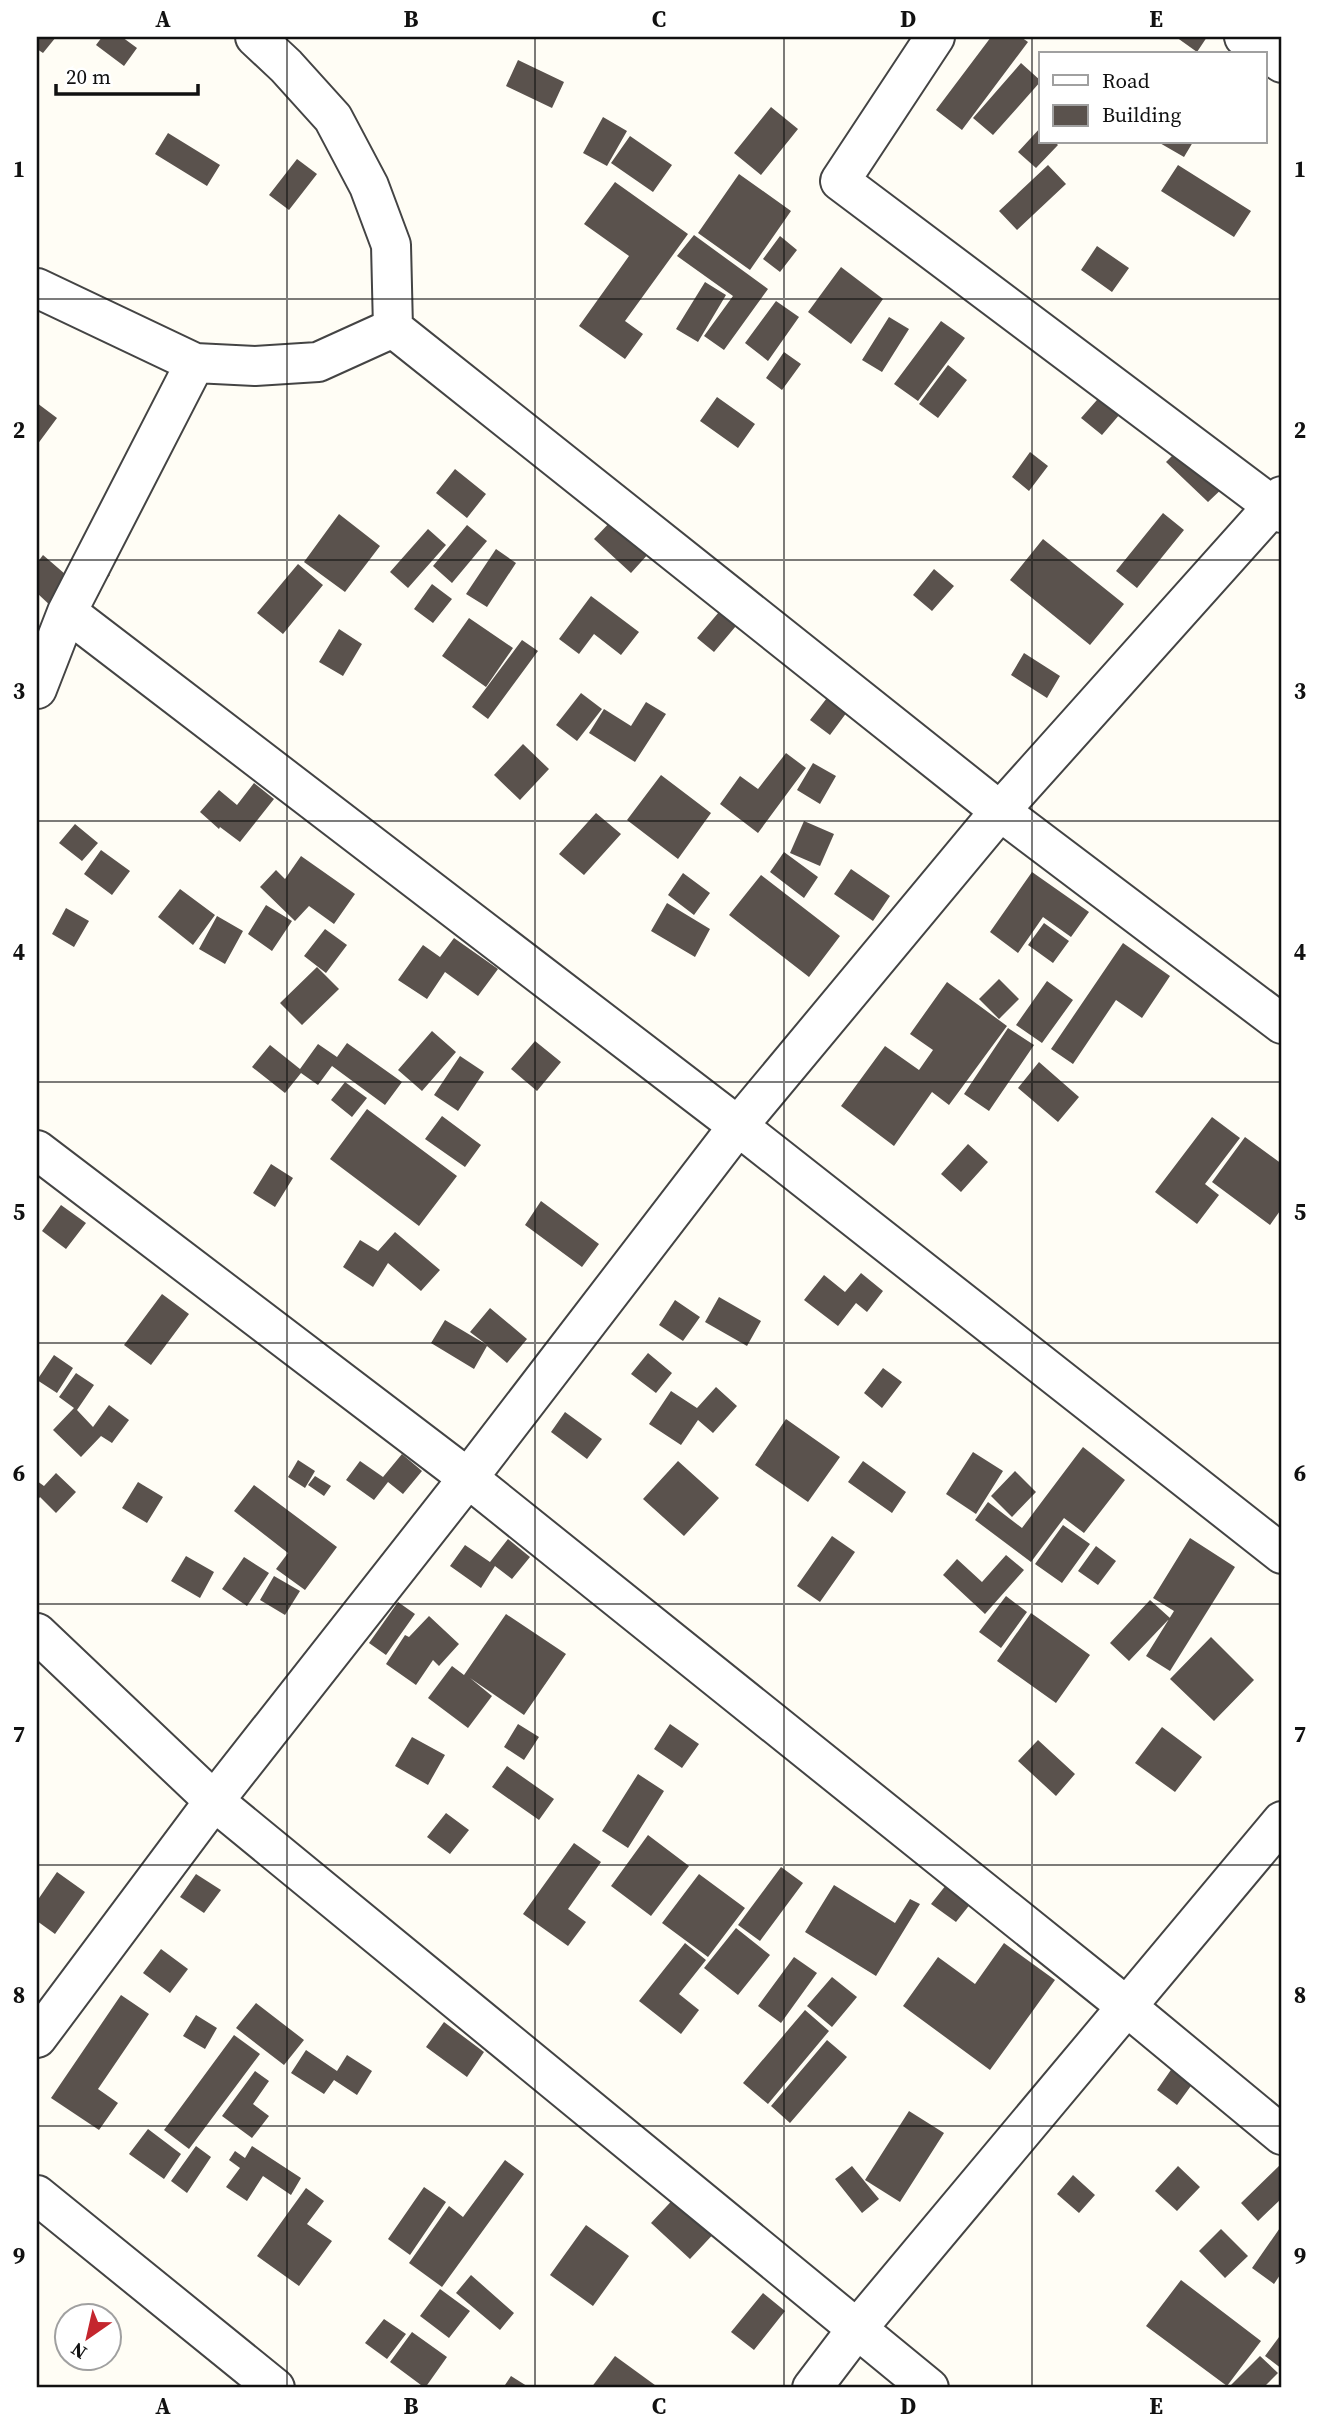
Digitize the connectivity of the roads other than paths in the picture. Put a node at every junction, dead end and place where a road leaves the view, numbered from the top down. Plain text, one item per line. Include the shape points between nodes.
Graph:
1 (255, 37) edge
2 (935, 37) edge
3 (1244, 37) edge
4 (1266, 52) edge
5 (1266, 52) edge
6 (1282, 63) edge
7 (37, 288) edge
8 (393, 328) junction
9 (195, 363) junction
10 (1279, 505) edge
11 (67, 612) junction
12 (37, 689) edge
13 (1000, 811) junction
14 (1282, 1024) edge
15 (738, 1126) junction
16 (37, 1150) edge
17 (468, 1478) junction
18 (1282, 1554) edge
19 (37, 1633) edge
20 (214, 1801) junction
21 (1282, 1821) edge
22 (1126, 2006) junction
23 (37, 2038) edge
24 (1282, 2135) edge
25 (42, 2211) edge
26 (856, 2330) junction
27 (275, 2388) edge
28 (812, 2388) edge
29 (929, 2388) edge

1 - 8 street via 333,118 369,186 391,245
2 - 10 street via 840,181
3 - 5 street
4 - 6 street
7 - 9 street
8 - 9 street via 318,362
8 - 13 street
9 - 11 street
10 - 13 street
11 - 12 street
11 - 15 street
13 - 14 street
13 - 15 street
15 - 17 street
15 - 18 street
16 - 17 street
17 - 20 street
17 - 22 street
19 - 20 street
20 - 23 street
20 - 26 street
21 - 22 street
22 - 24 street
22 - 26 street
25 - 27 street
26 - 28 street
26 - 29 street

